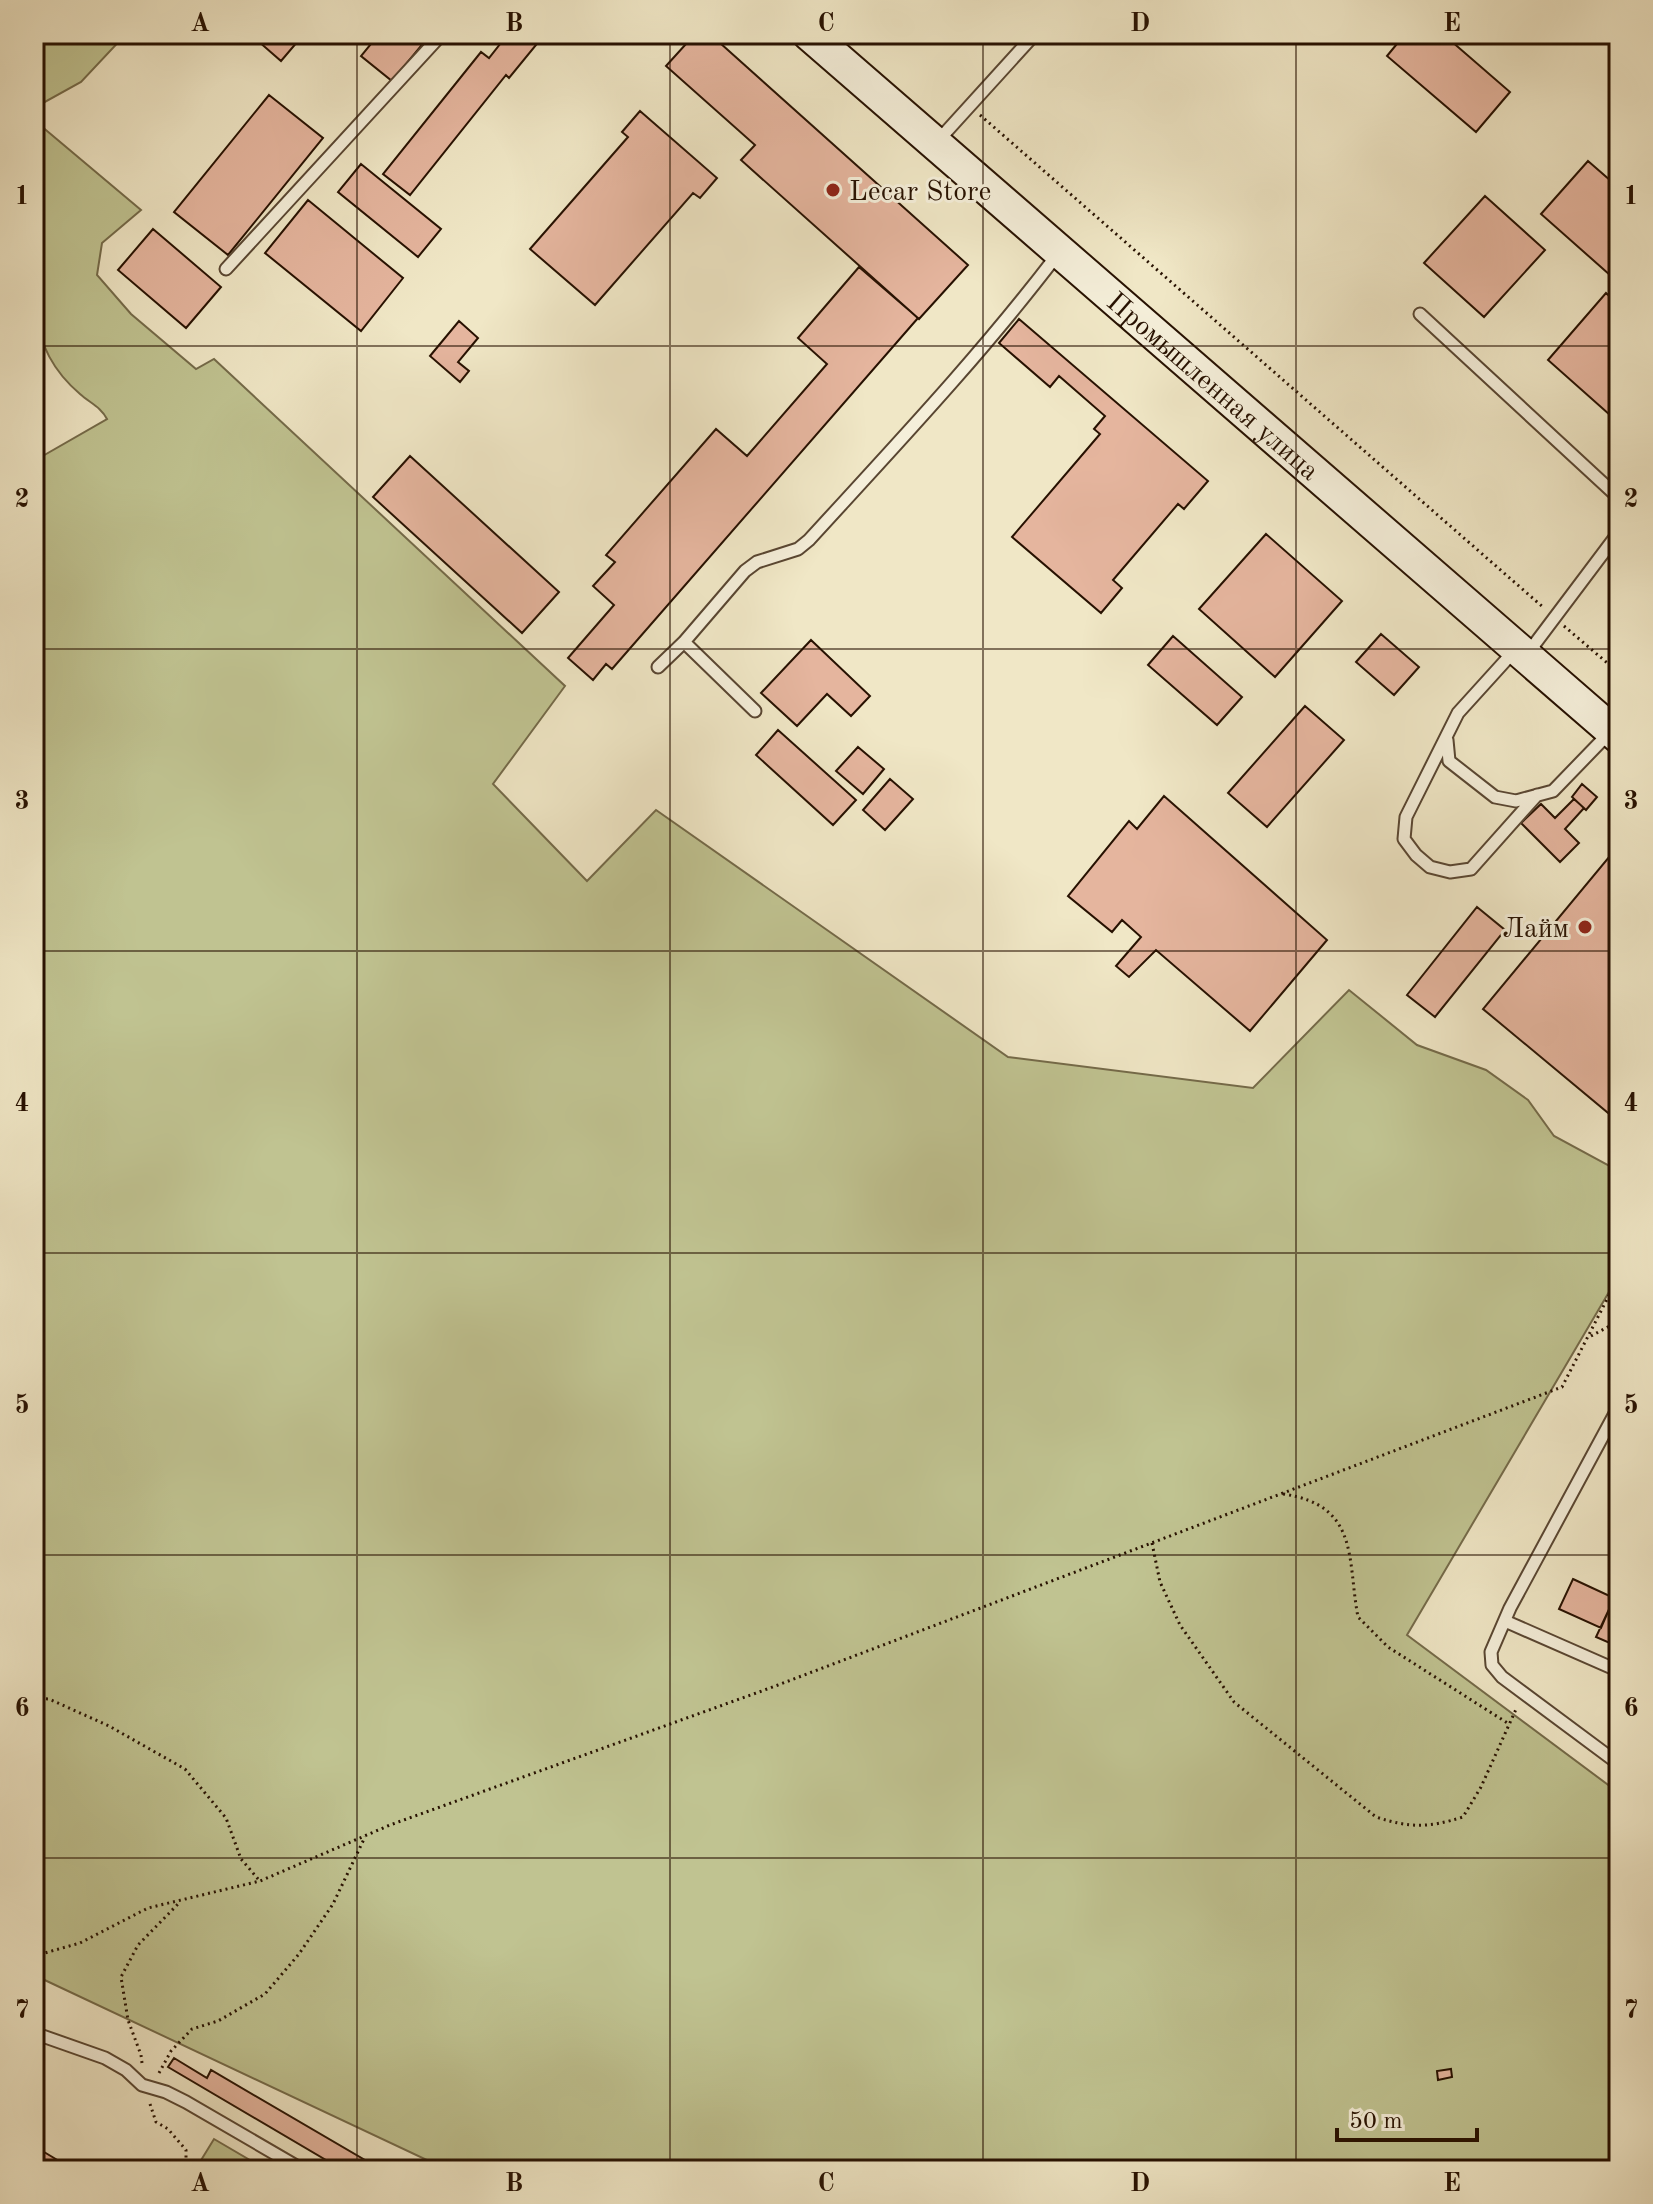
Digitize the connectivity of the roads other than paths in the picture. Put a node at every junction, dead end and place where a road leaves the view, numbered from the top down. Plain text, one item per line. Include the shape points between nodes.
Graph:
1 (442, 34) edge
2 (809, 34) edge
3 (1035, 34) edge
4 (935, 143) junction
5 (1060, 251) junction
6 (226, 269) dead end
7 (1420, 314) dead end
8 (1619, 498) edge
9 (1619, 532) edge
10 (684, 642) junction
11 (1521, 652) junction
12 (658, 667) dead end
13 (755, 711) dead end
14 (1615, 734) edge
15 (1447, 738) junction
16 (1537, 795) junction
17 (1619, 1406) edge
18 (1505, 1621) junction
19 (1619, 1671) edge
20 (1619, 1764) edge
21 (34, 2033) edge
22 (303, 2170) edge

1 - 6 lane
2 - 4 main road, Промышленная улица
3 - 4 lane
4 - 5 main road, Промышленная улица
5 - 10 lane via 1022,302 809,540 745,571
5 - 11 main road, Промышленная улица
7 - 8 lane
9 - 11 lane via 1555,617
10 - 12 lane
10 - 13 lane
11 - 14 main road, Промышленная улица
11 - 15 lane via 1458,713
14 - 16 lane via 1553,791
15 - 16 lane via 1449,761 1495,797 1516,801
15 - 16 lane via 1406,817 1404,839 1430,867 1450,872 1471,869
17 - 18 lane
18 - 19 lane
18 - 20 lane via 1491,1652 1492,1665
21 - 22 lane via 105,2058 148,2087 186,2102

